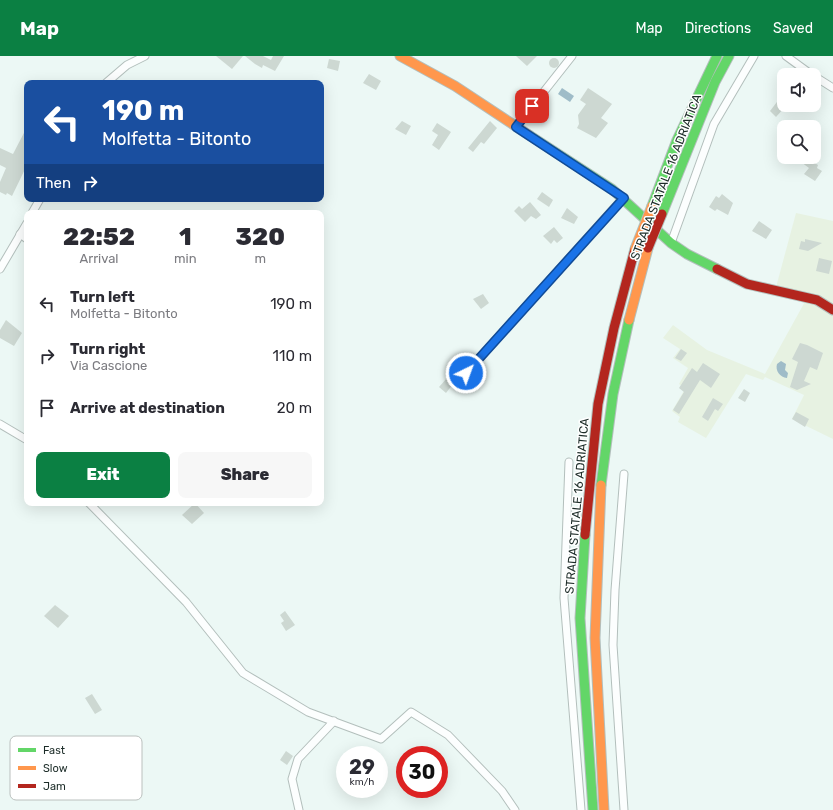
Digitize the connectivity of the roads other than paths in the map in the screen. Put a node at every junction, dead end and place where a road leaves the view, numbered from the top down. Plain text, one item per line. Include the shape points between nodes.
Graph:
1 (146, 56) edge
2 (400, 56) edge
3 (572, 56) edge
4 (717, 56) edge
5 (729, 56) edge
6 (754, 56) edge
7 (786, 56) edge
8 (802, 68) edge
9 (110, 80) edge
10 (821, 81) edge
11 (833, 88) edge
12 (516, 127) junction
13 (624, 198) junction
14 (24, 228) edge
15 (20, 234) junction
16 (24, 237) edge
17 (671, 243) junction
18 (0, 269) edge
19 (833, 310) edge
20 (466, 373) dead end
21 (0, 424) edge
22 (24, 438) edge
23 (569, 462) dead end
24 (624, 474) dead end
25 (92, 506) edge
26 (334, 721) junction
27 (605, 807) edge
28 (299, 810) edge
29 (516, 810) edge
30 (580, 810) edge
31 (593, 810) edge
32 (624, 810) edge

1 - 9 street via 127,65
2 - 12 main road via 440,76
3 - 12 street
4 - 31 main road, STRADA STATALE 16 ADRIATICA, bridge via 677,140 636,249 614,328 598,404 588,496 580,618
5 - 27 main road, STRADA STATALE 16 ADRIATICA, bridge via 715,82 648,248 625,335 613,394 600,492 595,638
6 - 17 street via 714,124
7 - 8 street
10 - 11 street
12 - 13 main road
13 - 17 main road
13 - 20 street
14 - 15 street
15 - 16 street
15 - 18 street
17 - 19 main road via 686,254 747,284 816,300
21 - 22 street
23 - 30 street via 564,598
24 - 32 street via 613,645
25 - 26 street via 186,602 243,674 308,712
26 - 28 street via 298,759 292,778
26 - 29 street via 381,738 411,712 448,735 502,791

